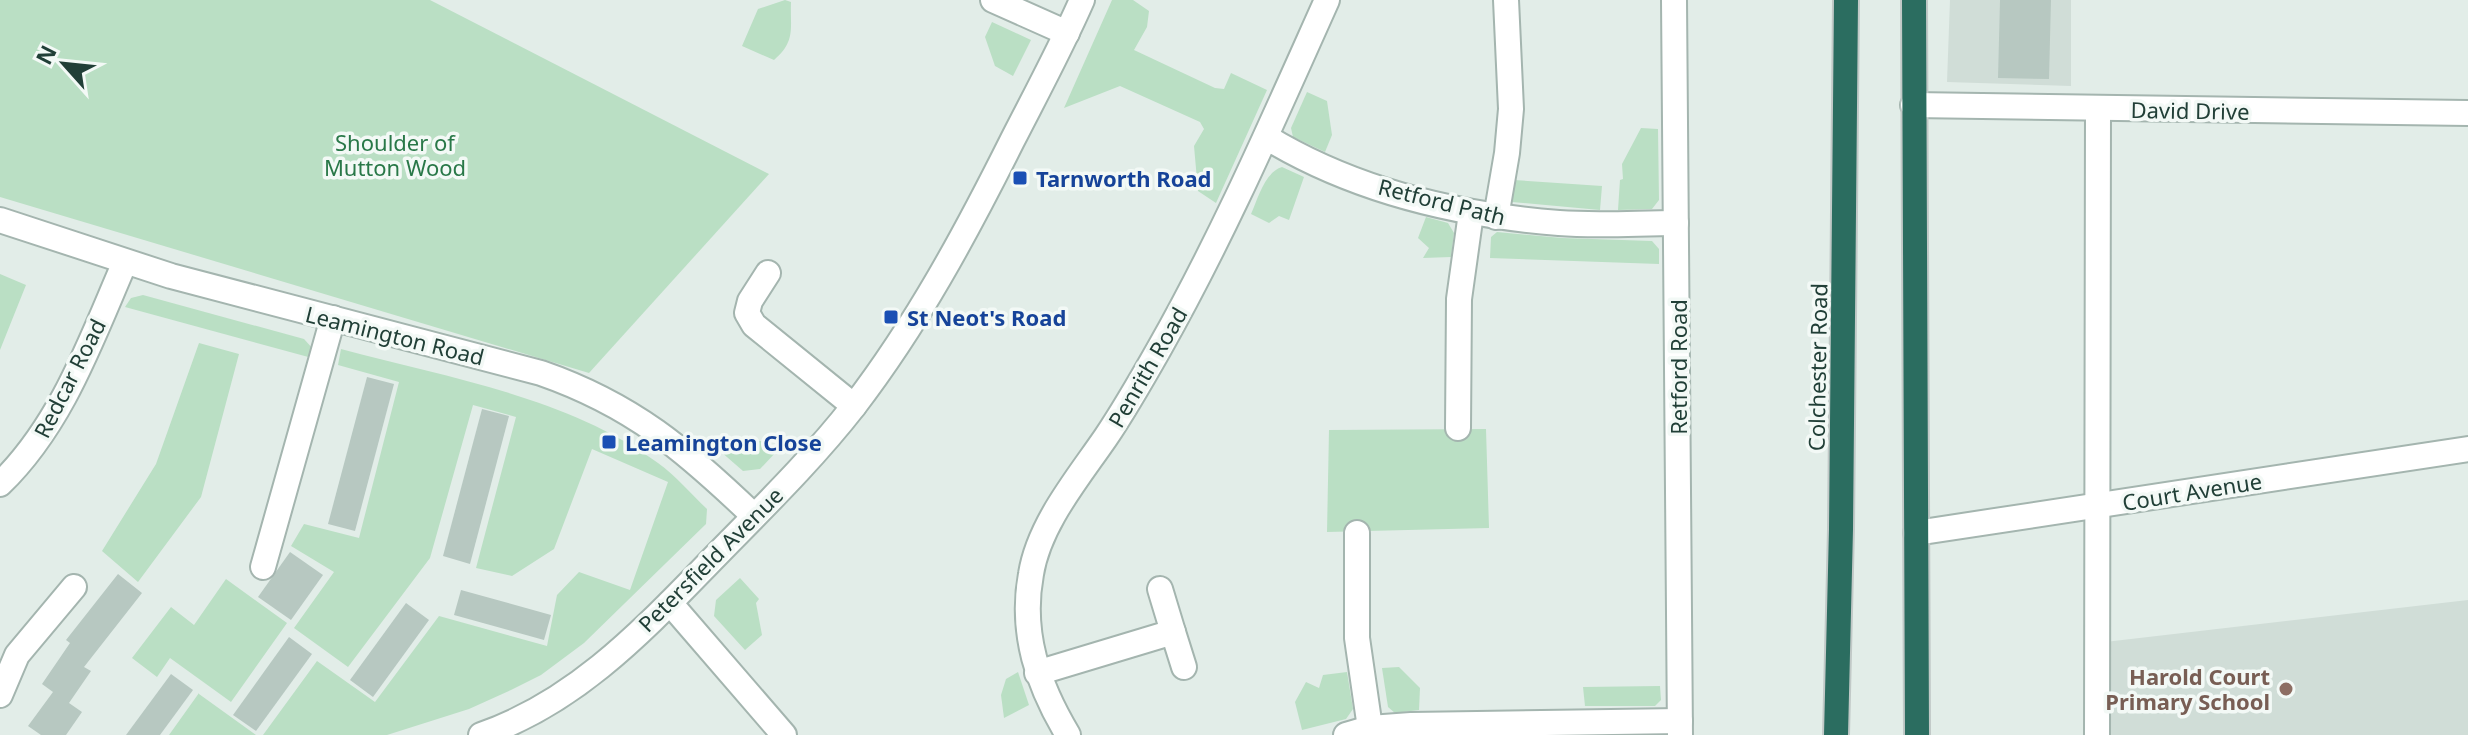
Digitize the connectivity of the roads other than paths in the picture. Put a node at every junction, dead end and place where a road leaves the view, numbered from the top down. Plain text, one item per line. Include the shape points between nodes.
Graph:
1 (993, 0) edge
2 (1082, 0) edge
3 (1327, 0) edge
4 (1506, 0) edge
5 (1674, 0) edge
6 (1846, 0) edge
7 (1914, 0) edge
8 (1067, 33) junction
9 (1913, 105) junction
10 (2098, 109) junction
11 (2468, 113) edge
12 (1266, 137) junction
13 (1471, 213) junction
14 (1496, 217) junction
15 (0, 220) edge
16 (1676, 223) junction
17 (125, 262) junction
18 (768, 273) dead end
19 (333, 318) junction
20 (854, 406) junction
21 (1458, 428) dead end
22 (2468, 449) edge
23 (0, 484) edge
24 (2097, 506) junction
25 (754, 516) junction
26 (1357, 533) dead end
27 (1916, 533) junction
28 (263, 567) dead end
29 (74, 587) dead end
30 (1160, 589) dead end
31 (670, 603) junction
32 (1173, 632) junction
33 (1184, 667) dead end
34 (1037, 673) junction
35 (0, 695) edge
36 (539, 725) edge
37 (1370, 728) junction
38 (1680, 728) edge
39 (481, 735) edge
40 (784, 735) edge
41 (1068, 735) edge
42 (1346, 735) edge
43 (1836, 735) edge
44 (1917, 735) edge
45 (2097, 735) edge

1 - 8 street
2 - 8 street, Petersfield Avenue
3 - 12 street, Penrith Road
4 - 14 street via 1511,109
5 - 16 street, Retford Road
6 - 43 highway, Colchester Road
7 - 9 highway
8 - 20 street, Petersfield Avenue via 961,242
9 - 10 street, David Drive
9 - 27 highway
10 - 11 street, David Drive
10 - 24 street
12 - 13 street, Retford Path via 1337,173
12 - 34 street, Penrith Road via 1161,347 1052,516 1031,573 1027,630
13 - 14 street, Retford Path
13 - 21 street via 1459,299
14 - 16 street, Retford Path via 1563,224
15 - 17 street, Leamington Road
16 - 38 street, Retford Road
17 - 19 street, Leamington Road
17 - 23 street, Redcar Road via 43,434
18 - 20 street via 750,301 747,313 754,325
19 - 25 street, Leamington Road via 579,386 684,451
19 - 28 street
20 - 25 street, Petersfield Avenue
22 - 24 street, Court Avenue
24 - 27 street, Court Avenue
24 - 45 street
25 - 31 street, Petersfield Avenue
26 - 37 street via 1357,638
27 - 44 highway
29 - 35 street via 17,655
30 - 32 street
31 - 36 street, Petersfield Avenue
31 - 40 street
32 - 33 street
32 - 34 street
34 - 41 street, Penrith Road
36 - 39 street, Petersfield Avenue
37 - 38 street
37 - 42 street

